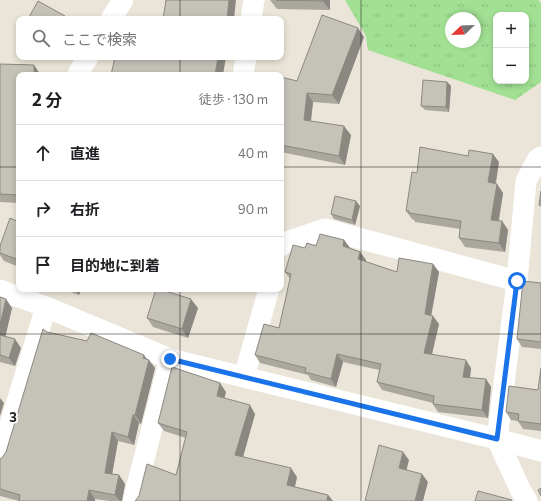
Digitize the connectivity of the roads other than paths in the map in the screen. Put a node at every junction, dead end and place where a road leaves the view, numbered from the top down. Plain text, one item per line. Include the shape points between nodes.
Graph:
1 (123, 0) edge
2 (254, 0) edge
3 (113, 16) edge
4 (251, 16) edge
5 (86, 60) edge
6 (246, 60) edge
7 (78, 72) edge
8 (244, 72) edge
9 (541, 157) edge
10 (284, 243) edge
11 (517, 281) junction
12 (0, 290) edge
13 (268, 292) edge
14 (46, 307) junction
15 (170, 359) junction
16 (244, 377) junction
17 (497, 439) junction
18 (541, 451) edge
19 (0, 456) edge
20 (133, 501) edge
21 (527, 501) edge

1 - 3 street
2 - 4 street
5 - 7 street
6 - 8 street
9 - 11 street via 526,181
10 - 11 street via 325,229
11 - 17 street
12 - 14 street
13 - 16 street
14 - 15 street
14 - 19 street
15 - 16 street
15 - 20 street
16 - 17 street
17 - 18 street
17 - 21 street

